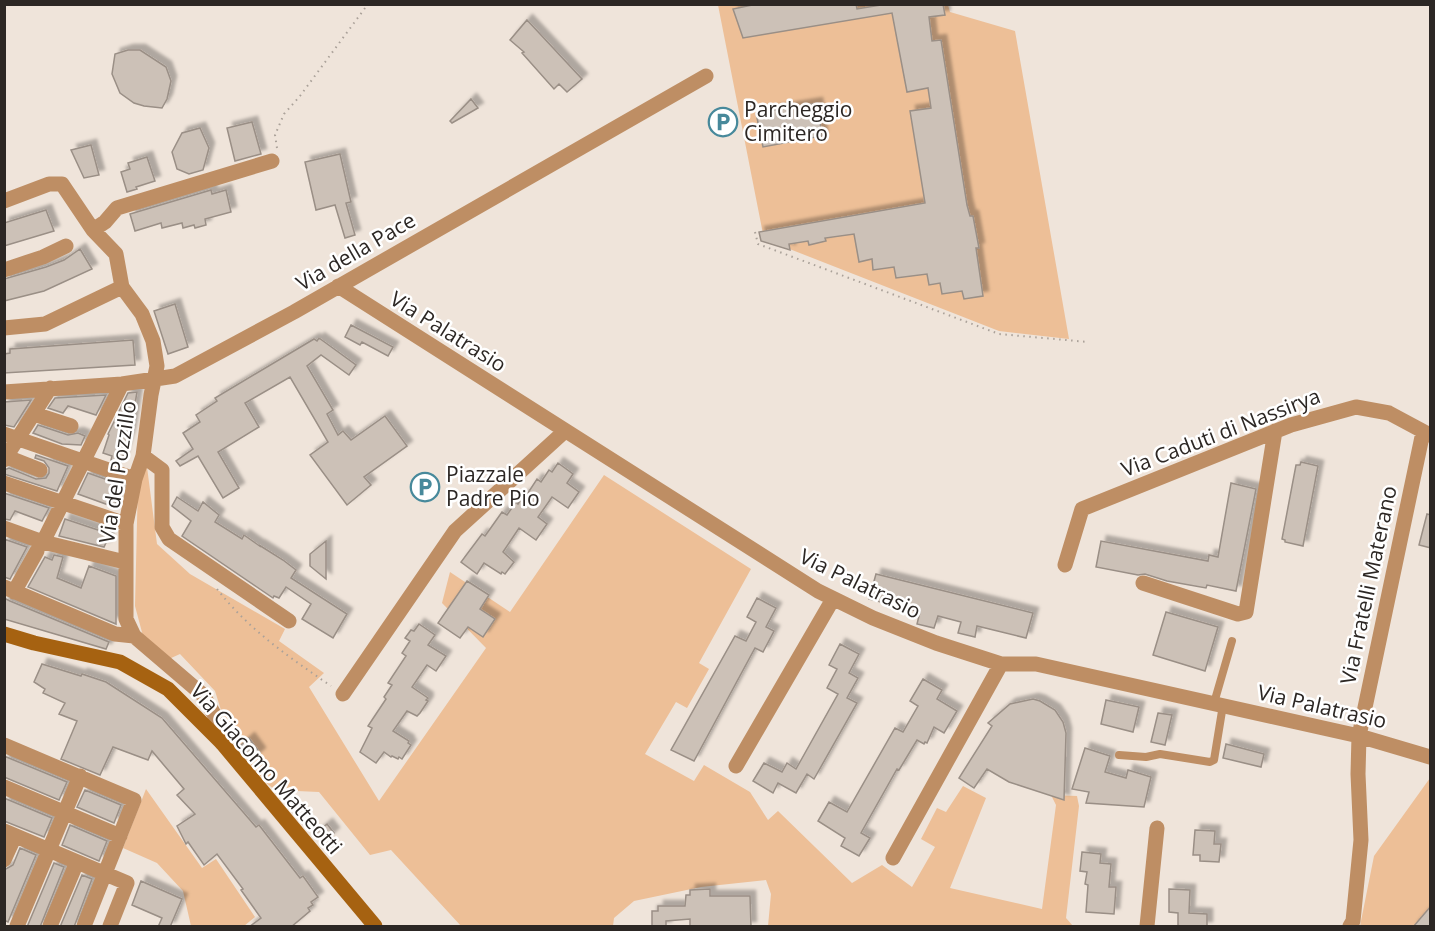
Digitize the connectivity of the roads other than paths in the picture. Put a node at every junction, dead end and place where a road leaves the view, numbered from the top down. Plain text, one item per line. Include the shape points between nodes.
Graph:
1 (706, 76) dead end
2 (272, 161) road end
3 (4, 201) edge
4 (93, 230) junction
5 (66, 246) dead end
6 (4, 270) edge
7 (338, 286) junction
8 (122, 287) junction
9 (4, 328) edge
10 (122, 384) junction
11 (50, 388) junction
12 (4, 392) edge
13 (34, 414) junction
14 (71, 426) dead end
15 (565, 431) junction
16 (1275, 431) junction
17 (1427, 433) edge
18 (11, 436) edge
19 (143, 456) junction
20 (6, 458) edge
21 (83, 461) junction
22 (40, 470) dead end
23 (135, 479) junction
24 (4, 483) edge
25 (63, 503) junction
26 (126, 524) junction
27 (4, 528) edge
28 (40, 546) junction
29 (125, 562) junction
30 (1065, 565) dead end
31 (1143, 583) dead end
32 (9, 590) edge
33 (833, 599) junction
34 (289, 621) dead end
35 (4, 634) edge
36 (134, 636) junction
37 (1232, 641) dead end
38 (1001, 664) junction
39 (344, 694) road end
40 (1218, 704) junction
41 (1359, 736) junction
42 (222, 743) junction
43 (4, 745) edge
44 (1119, 755) dead end
45 (1431, 757) edge
46 (736, 766) dead end
47 (80, 777) junction
48 (4, 787) edge
49 (65, 812) junction
50 (1157, 828) dead end
51 (10, 833) edge
52 (120, 836) junction
53 (49, 850) junction
54 (893, 858) dead end
55 (4, 860) edge
56 (77, 862) junction
57 (105, 874) junction
58 (17, 927) edge
59 (50, 927) edge
60 (84, 927) edge
61 (110, 927) edge
62 (375, 927) edge
63 (1147, 927) edge
64 (1350, 927) edge

1 - 7 street, Via della Pace
2 - 4 street via 117,208
3 - 4 street via 49,184 62,184
4 - 8 street via 116,254
5 - 6 street
7 - 10 street, Via della Pace via 176,376
7 - 15 street, Via Palatrasio
8 - 9 street via 45,324
8 - 19 street, Via del Pozzillo via 142,314 158,366
10 - 11 street, Via della Pace
10 - 21 street
11 - 12 street, Via della Pace
11 - 13 street
13 - 14 street
13 - 18 street
15 - 33 street, Via Palatrasio
15 - 39 street via 455,531
16 - 17 street, Via Caduti di Nassirya via 1356,407 1389,414
16 - 30 street, Via Caduti di Nassirya via 1082,509
16 - 31 street via 1246,612 1238,614
17 - 41 street, Via Fratelli Materano
18 - 20 street
18 - 21 street
19 - 23 street, Via del Pozzillo
19 - 34 street via 162,470 162,527 169,539
20 - 22 street
21 - 23 street
21 - 25 street
23 - 26 street, Via del Pozzillo
24 - 25 street
25 - 26 street
25 - 28 street
26 - 29 street, Via del Pozzillo
27 - 28 street
28 - 29 street
28 - 32 street
29 - 36 street, Via del Pozzillo via 126,619
32 - 36 street via 116,634
33 - 38 street, Via Palatrasio via 936,643
33 - 46 street
35 - 42 street, Via Giacomo Matteotti via 120,663 168,688
36 - 42 street via 203,695 214,714
37 - 40 lane
38 - 40 street, Via Palatrasio via 1036,664
38 - 54 street
40 - 41 street, Via Palatrasio
40 - 44 lane via 1214,760 1160,754
41 - 45 street, Via Palatrasio
41 - 64 street, Via Fratelli Materano via 1361,840
42 - 62 street, Via Giacomo Matteotti
43 - 47 street
47 - 49 street
47 - 52 street via 134,800
48 - 49 street
49 - 52 street
49 - 53 street
50 - 63 street
51 - 53 street
51 - 55 street
52 - 57 street
53 - 56 street
53 - 58 street
56 - 57 street
56 - 59 street
57 - 60 street
57 - 61 street via 127,884

